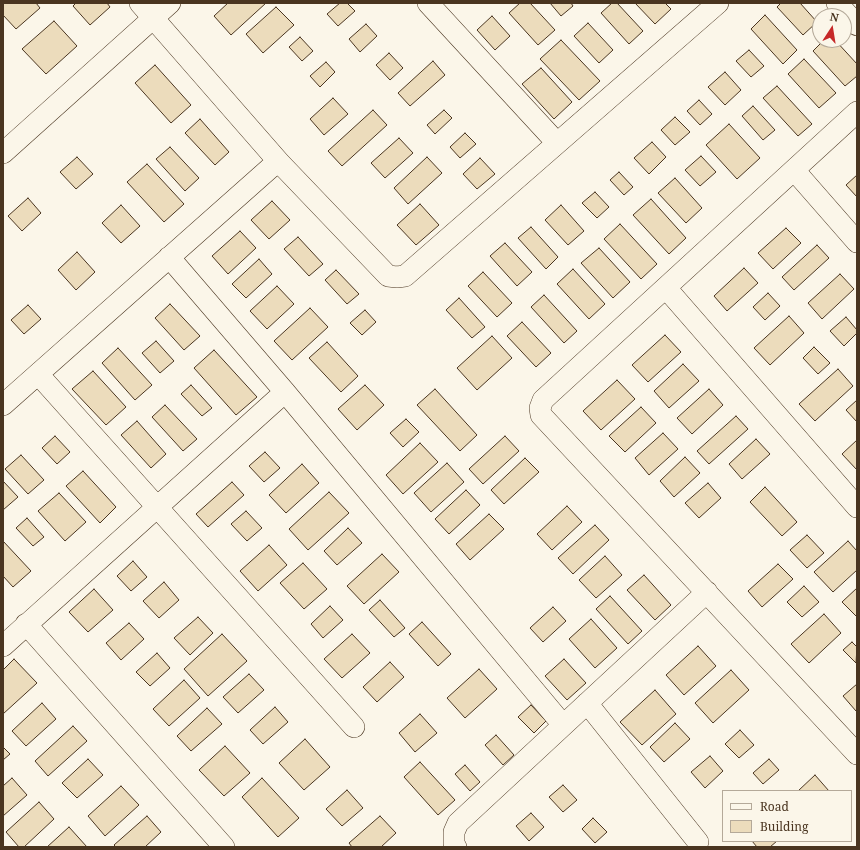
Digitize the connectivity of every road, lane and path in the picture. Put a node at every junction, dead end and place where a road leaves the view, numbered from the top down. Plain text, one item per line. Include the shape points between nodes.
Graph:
1 (170, 3) edge
2 (718, 3) edge
3 (837, 3) edge
4 (434, 5) edge
5 (146, 10) edge
6 (857, 25) edge
7 (857, 112) edge
8 (557, 143) junction
9 (3, 153) edge
10 (278, 161) junction
11 (794, 170) junction
12 (857, 242) edge
13 (169, 257) junction
14 (666, 288) junction
15 (38, 374) junction
16 (285, 392) junction
17 (3, 405) edge
18 (157, 507) junction
19 (857, 507) edge
20 (707, 592) junction
21 (26, 624) junction
22 (3, 646) edge
23 (587, 703) junction
24 (563, 725) junction
25 (354, 727) dead end
26 (854, 743) edge
27 (698, 842) dead end
28 (224, 847) edge
29 (456, 847) edge

1 - 5 street
2 - 8 street
3 - 6 street
4 - 8 street
5 - 9 street
5 - 10 street
7 - 11 street
8 - 10 street via 404,276 397,277 388,276
10 - 13 street
11 - 12 street
11 - 14 street
13 - 15 street
13 - 16 street
14 - 19 street
14 - 20 street via 543,400 540,408 541,414
15 - 17 street
15 - 18 street
16 - 18 street
16 - 24 street
18 - 21 street
18 - 25 street
20 - 23 street
20 - 26 street
21 - 22 street
21 - 28 street
23 - 24 street
23 - 27 street
24 - 29 street via 458,823 454,832

